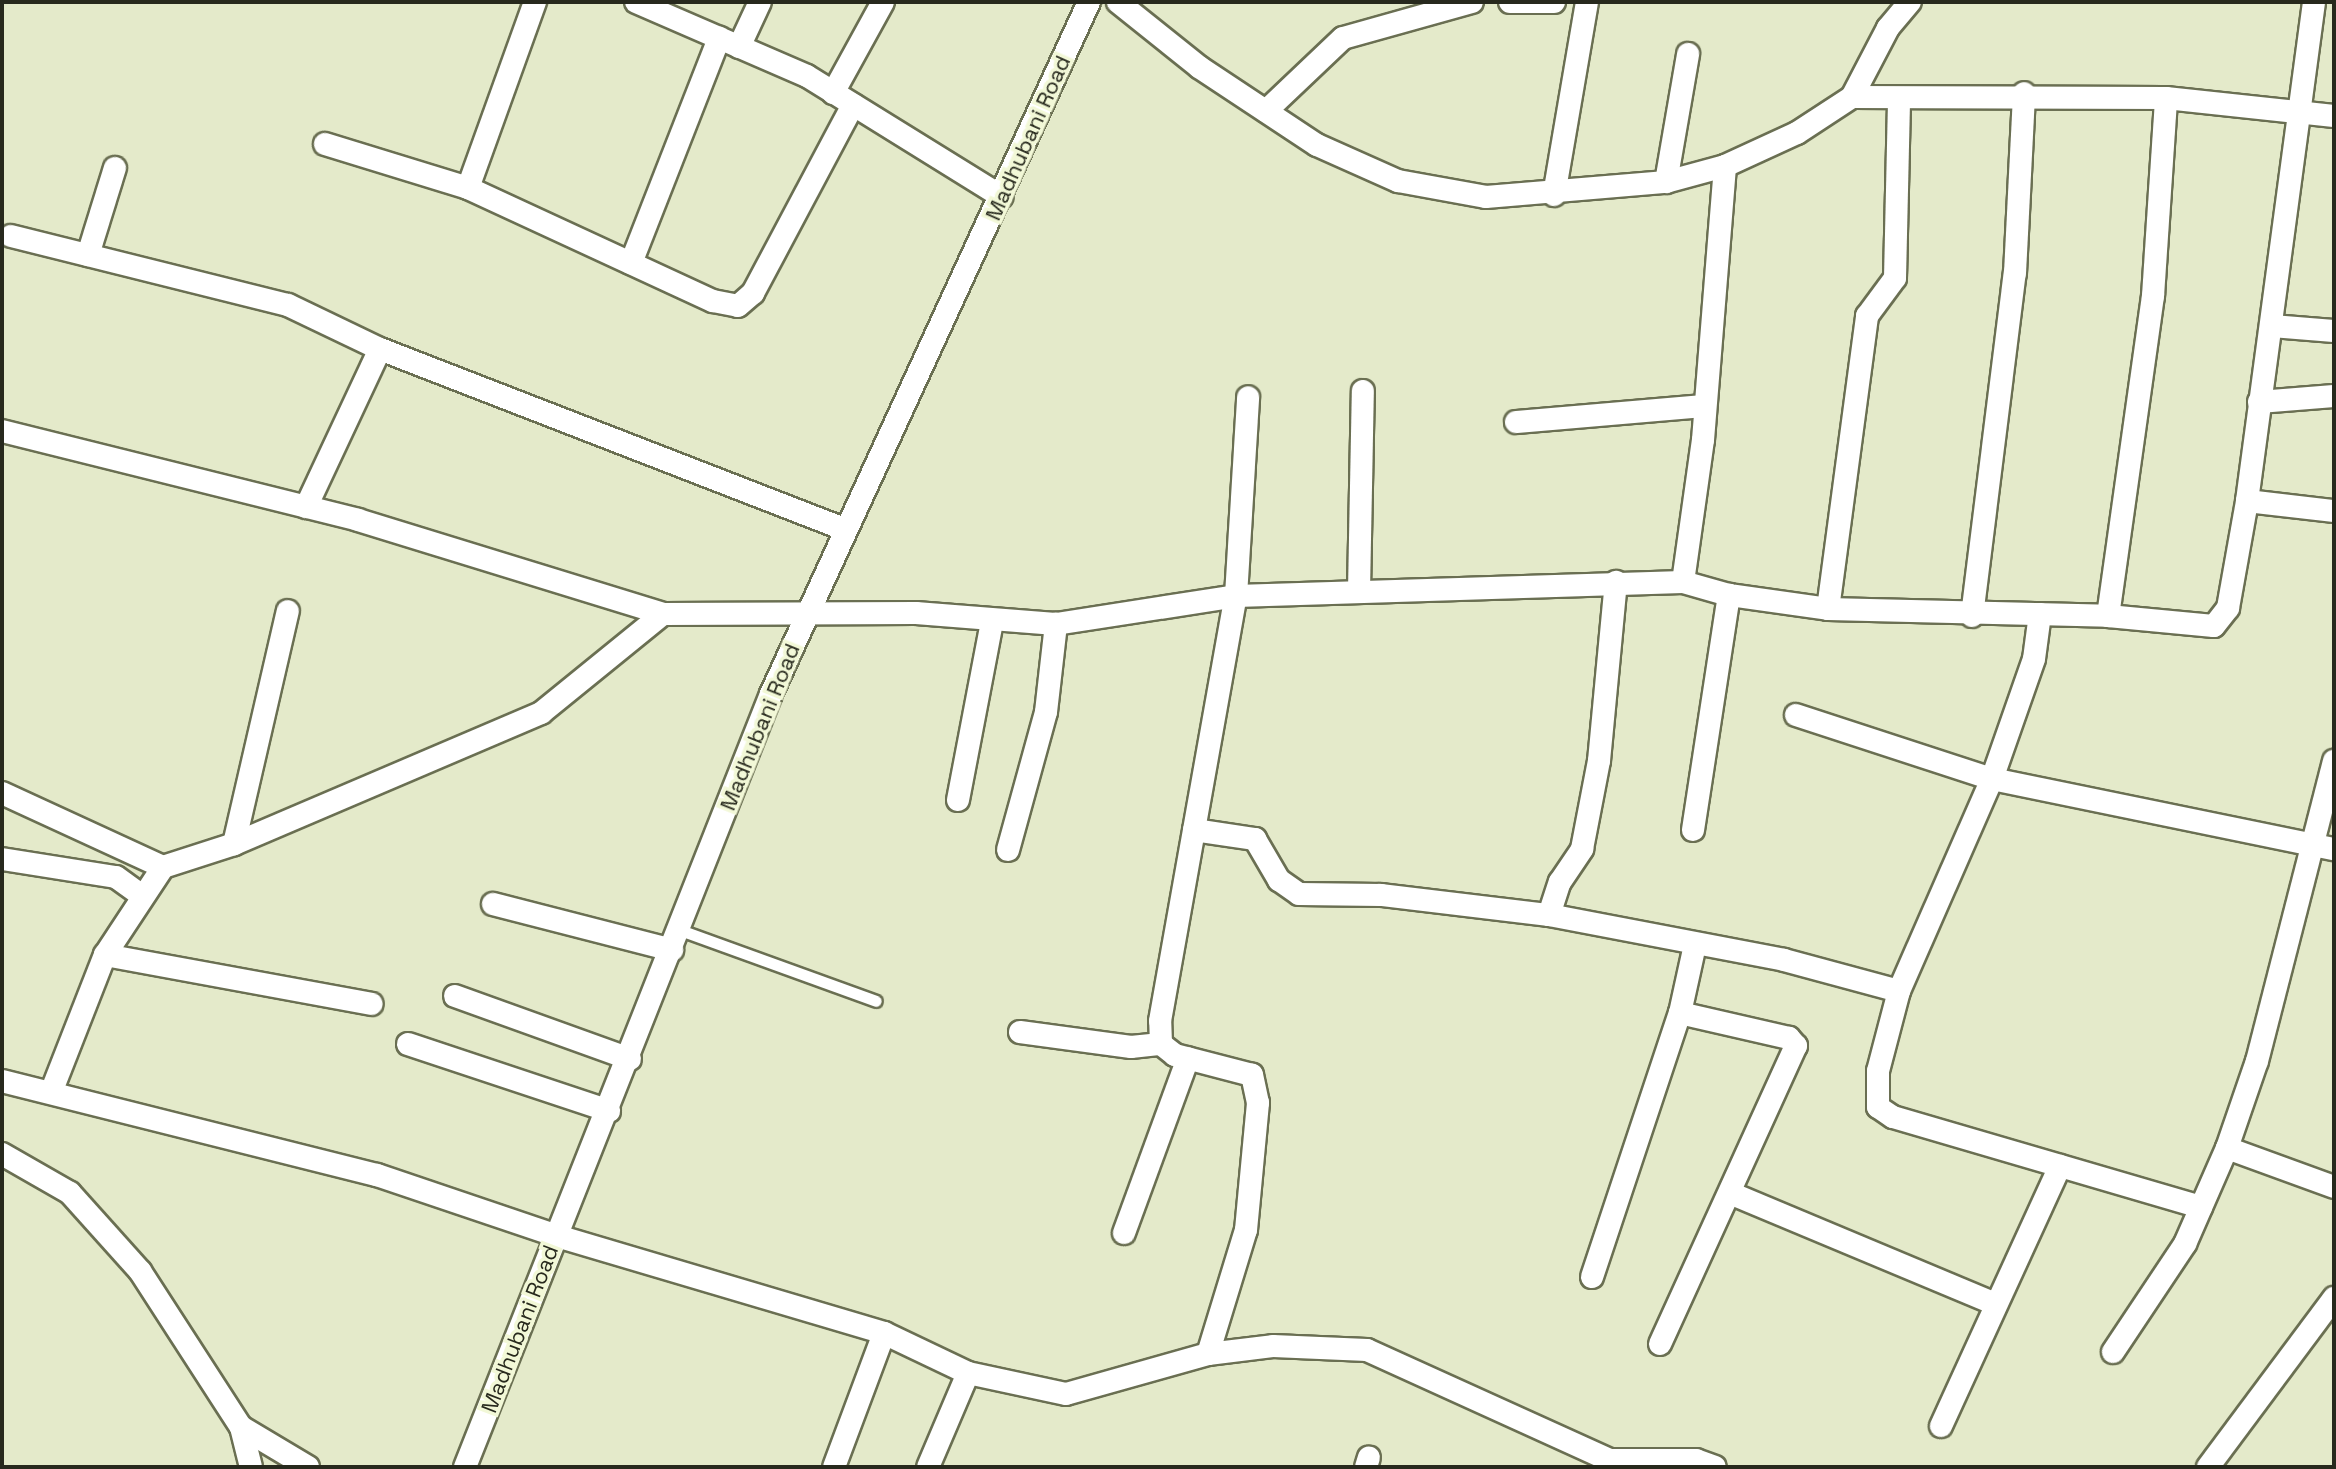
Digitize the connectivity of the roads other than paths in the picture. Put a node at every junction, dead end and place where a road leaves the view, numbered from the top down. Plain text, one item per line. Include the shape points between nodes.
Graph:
1 (535, 2) edge
2 (636, 2) edge
3 (760, 2) edge
4 (883, 2) edge
5 (1089, 2) edge
6 (1118, 2) edge
7 (1472, 2) edge
8 (1510, 2) edge
9 (1554, 2) edge
10 (1587, 2) edge
11 (1910, 2) edge
12 (2314, 2) edge
13 (729, 42) junction
14 (1688, 54) dead end
15 (833, 93) junction
16 (2024, 93) junction
17 (1852, 97) junction
18 (2166, 98) junction
19 (1899, 99) junction
20 (853, 105) junction
21 (1266, 111) junction
22 (2300, 112) junction
23 (2334, 116) edge
24 (325, 144) dead end
25 (1725, 166) junction
26 (115, 168) dead end
27 (1666, 182) junction
28 (468, 188) junction
29 (1554, 195) junction
30 (1002, 197) junction
31 (11, 236) dead end
32 (88, 255) junction
33 (631, 263) junction
34 (2272, 326) junction
35 (2334, 331) edge
36 (380, 349) junction
37 (1363, 391) dead end
38 (2334, 396) edge
39 (1248, 397) dead end
40 (2259, 402) junction
41 (1704, 406) junction
42 (1516, 422) dead end
43 (2, 431) edge
44 (2247, 501) junction
45 (306, 507) junction
46 (2334, 511) edge
47 (843, 529) junction
48 (1616, 582) junction
49 (1683, 582) junction
50 (1359, 591) junction
51 (1729, 595) junction
52 (1236, 596) junction
53 (1828, 609) junction
54 (288, 611) dead end
55 (663, 614) junction
56 (2040, 614) junction
57 (1972, 616) junction
58 (2108, 616) junction
59 (805, 617) junction
60 (992, 621) junction
61 (1056, 624) junction
62 (1796, 715) dead end
63 (2334, 761) edge
64 (1992, 779) junction
65 (2, 793) edge
66 (958, 800) dead end
67 (1194, 830) junction
68 (1693, 830) dead end
69 (234, 844) junction
70 (2324, 847) edge
71 (1008, 850) dead end
72 (2, 859) edge
73 (163, 867) junction
74 (141, 895) junction
75 (493, 904) dead end
76 (1549, 915) junction
77 (676, 940) junction
78 (1695, 945) junction
79 (105, 955) junction
80 (1899, 991) junction
81 (455, 996) dead end
82 (876, 1001) dead end
83 (372, 1004) dead end
84 (1680, 1013) junction
85 (1020, 1032) dead end
86 (408, 1044) dead end
87 (1161, 1044) junction
88 (1188, 1058) junction
89 (630, 1059) junction
90 (2, 1081) edge
91 (52, 1090) junction
92 (609, 1111) junction
93 (2227, 1148) junction
94 (2, 1154) edge
95 (2060, 1166) junction
96 (2334, 1187) edge
97 (1730, 1193) junction
98 (2201, 1207) junction
99 (1124, 1233) dead end
100 (557, 1236) junction
101 (1592, 1277) dead end
102 (2334, 1298) edge
103 (1996, 1304) junction
104 (2326, 1319) edge
105 (884, 1333) junction
106 (1660, 1344) dead end
107 (2113, 1352) dead end
108 (1208, 1354) junction
109 (968, 1373) junction
110 (1941, 1426) dead end
111 (241, 1427) junction
112 (251, 1467) edge
113 (308, 1467) edge
114 (465, 1467) edge
115 (834, 1467) edge
116 (928, 1467) edge
117 (1715, 1467) edge
118 (2208, 1467) edge

1 - 28 street
2 - 13 street
3 - 13 street
4 - 15 street
5 - 30 street, Madhubani Road
6 - 21 street
7 - 21 street via 1343,38
8 - 9 street
10 - 29 street
11 - 17 street via 1888,28
12 - 22 street
13 - 15 street
13 - 33 street
14 - 27 street
15 - 20 street
16 - 18 street
16 - 19 street
16 - 57 street via 2015,273
17 - 19 street
17 - 25 street via 1797,133
18 - 22 street
18 - 58 street via 2153,296
19 - 53 street via 1895,278 1867,316
20 - 30 street
20 - 33 street via 746,301 727,306
21 - 29 street via 1317,145 1398,181 1486,197
22 - 23 street
22 - 34 street
24 - 28 street
25 - 27 street
25 - 41 street
26 - 32 street
27 - 29 street
28 - 33 street
30 - 47 street, Madhubani Road
31 - 32 street
32 - 36 street via 288,305
34 - 35 street
34 - 40 street
36 - 45 street
36 - 47 street
37 - 50 street
38 - 40 street
39 - 52 street
40 - 44 street
41 - 42 street
41 - 49 street
43 - 45 street
44 - 46 street
44 - 58 street via 2223,621 2214,626
45 - 55 street
47 - 59 street, Madhubani Road
48 - 49 street
48 - 50 street
48 - 76 street via 1599,761 1582,849 1560,882
49 - 51 street
50 - 52 street
51 - 53 street
51 - 68 street
52 - 61 street
52 - 67 street
53 - 57 street
54 - 69 street
55 - 59 street
55 - 69 street via 541,713
56 - 57 street
56 - 58 street
56 - 64 street via 2034,659
59 - 60 street via 916,613
59 - 77 street, Madhubani Road
60 - 61 street
60 - 66 street
61 - 71 street via 1046,712
62 - 64 street
63 - 70 street
64 - 70 street
64 - 80 street
65 - 73 street
67 - 76 street via 1255,839 1279,880 1299,894 1381,895
67 - 87 street
69 - 73 street
70 - 93 street
72 - 74 street via 116,877
73 - 74 street
74 - 79 street
75 - 77 street
76 - 78 street
77 - 82 lane
77 - 89 street, Madhubani Road
78 - 80 street via 1784,960
78 - 84 street
79 - 83 street
79 - 91 street
80 - 95 street via 1878,1071 1878,1107 1893,1117
81 - 89 street
84 - 97 street via 1789,1038 1796,1046
84 - 101 street
85 - 87 street via 1131,1047
86 - 92 street
87 - 88 street
88 - 99 street
88 - 108 street via 1252,1075 1258,1103 1246,1230
89 - 92 street, Madhubani Road
90 - 91 street
91 - 100 street via 377,1175
92 - 100 street, Madhubani Road
93 - 96 street
93 - 98 street
94 - 111 street via 70,1193 140,1271
95 - 98 street
95 - 103 street
97 - 103 street
97 - 106 street
98 - 107 street via 2185,1244
100 - 105 street
100 - 114 street, Madhubani Road
102 - 104 street
103 - 110 street
104 - 118 street
105 - 109 street
105 - 115 street
108 - 109 street via 1066,1394
108 - 117 street via 1273,1346 1367,1350 1609,1460 1696,1460
109 - 116 street
111 - 112 street
111 - 113 street

